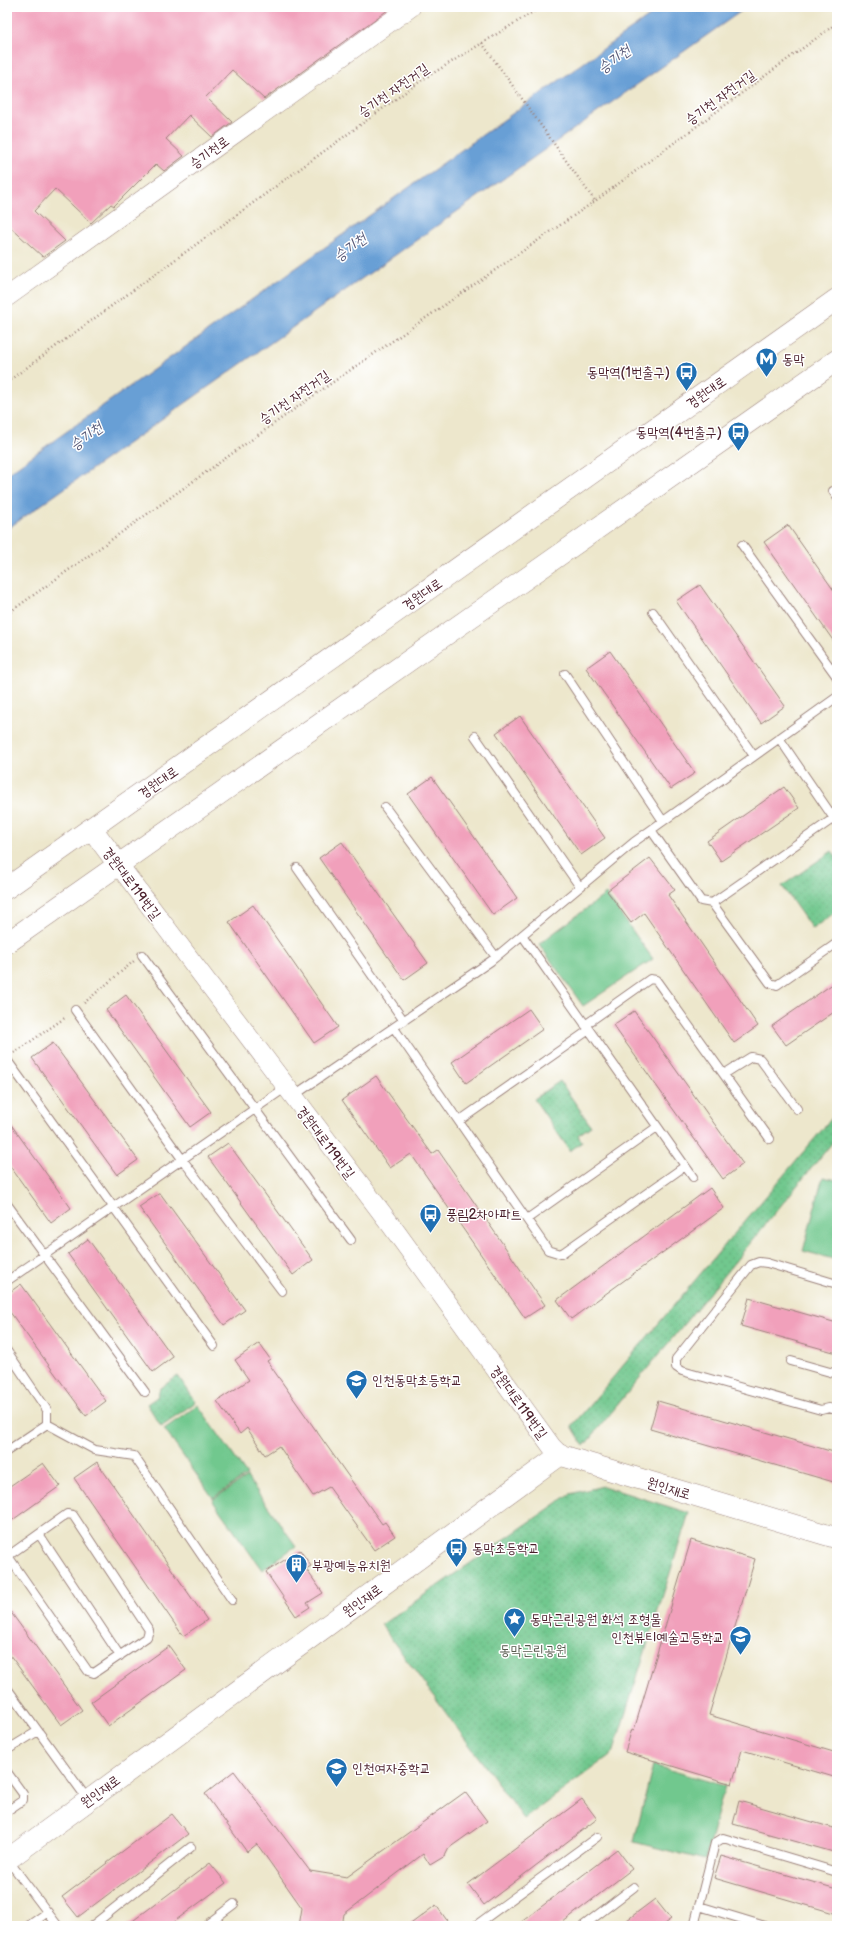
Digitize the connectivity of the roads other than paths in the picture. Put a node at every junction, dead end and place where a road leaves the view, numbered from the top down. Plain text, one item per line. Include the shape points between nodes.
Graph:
1 (411, 7) edge
2 (7, 297) edge
3 (837, 299) edge
4 (837, 360) edge
5 (742, 545) dead end
6 (654, 612) dead end
7 (564, 674) dead end
8 (837, 678) edge
9 (837, 697) edge
10 (475, 736) dead end
11 (779, 738) junction
12 (754, 756) junction
13 (385, 807) dead end
14 (835, 820) edge
15 (663, 821) junction
16 (92, 829) junction
17 (651, 830) junction
18 (118, 864) junction
19 (297, 868) dead end
20 (580, 887) junction
21 (7, 888) edge
22 (712, 903) junction
23 (522, 935) junction
24 (7, 943) edge
25 (837, 943) edge
26 (142, 955) dead end
27 (496, 957) junction
28 (75, 1010) dead end
29 (404, 1021) junction
30 (394, 1028) junction
31 (587, 1028) junction
32 (7, 1060) edge
33 (724, 1074) junction
34 (289, 1092) junction
35 (254, 1109) junction
36 (796, 1109) dead end
37 (459, 1121) junction
38 (657, 1127) junction
39 (770, 1139) dead end
40 (182, 1159) junction
41 (685, 1166) junction
42 (693, 1177) dead end
43 (7, 1204) edge
44 (112, 1208) junction
45 (527, 1219) junction
46 (351, 1240) dead end
47 (44, 1255) junction
48 (7, 1281) edge
49 (837, 1284) edge
50 (282, 1291) dead end
51 (214, 1346) dead end
52 (7, 1351) edge
53 (791, 1362) dead end
54 (837, 1374) edge
55 (145, 1392) dead end
56 (837, 1410) edge
57 (47, 1424) junction
58 (7, 1451) edge
59 (560, 1455) junction
60 (39, 1534) junction
61 (837, 1538) edge
62 (8, 1556) edge
63 (232, 1600) dead end
64 (120, 1656) junction
65 (7, 1688) edge
66 (38, 1731) junction
67 (7, 1750) edge
68 (7, 1772) edge
69 (88, 1800) junction
70 (7, 1811) edge
71 (597, 1837) dead end
72 (191, 1847) dead end
73 (7, 1859) edge
74 (837, 1872) edge
75 (634, 1887) dead end
76 (234, 1904) dead end
77 (699, 1906) junction
78 (48, 1912) junction
79 (28, 1926) edge
80 (58, 1926) edge
81 (92, 1926) edge
82 (205, 1926) edge
83 (476, 1926) edge
84 (583, 1926) edge
85 (694, 1926) edge
86 (765, 1926) edge

1 - 2 street, 승기천로
3 - 16 main road, 경원대로
4 - 18 main road
5 - 8 lane
6 - 12 lane
7 - 15 lane
9 - 11 lane
10 - 20 lane
11 - 12 lane
11 - 14 lane
12 - 15 lane
13 - 27 lane
14 - 22 lane
15 - 17 lane
16 - 18 main road, 경원대로119번길
16 - 21 main road, 경원대로
17 - 20 lane
17 - 22 lane via 701,901
18 - 24 main road
18 - 34 street, 경원대로119번길
19 - 29 lane
20 - 23 lane
22 - 25 lane via 770,984 777,985
23 - 27 lane
23 - 31 lane
26 - 35 lane
27 - 29 lane
28 - 40 lane
29 - 30 lane
30 - 34 lane
30 - 37 lane
31 - 33 lane via 650,979 656,980
31 - 37 lane
31 - 38 lane
32 - 44 lane
33 - 36 lane via 751,1057 760,1059
33 - 39 lane
34 - 35 lane
34 - 59 street, 경원대로119번길 via 391,1225
35 - 40 lane
35 - 46 lane
37 - 45 lane
38 - 41 lane
38 - 45 lane
40 - 44 lane
40 - 50 lane
41 - 42 lane
41 - 45 lane via 561,1254 548,1250
43 - 47 lane
44 - 47 lane
44 - 51 lane
47 - 48 lane
47 - 55 lane
49 - 56 lane via 767,1263 751,1265 676,1359 676,1367 682,1371 821,1410
52 - 57 lane via 47,1410
53 - 54 lane
57 - 58 lane
57 - 63 lane via 95,1450 134,1456
59 - 61 main road, 원인재로
59 - 69 main road, 원인재로
60 - 62 lane
60 - 64 lane
60 - 64 lane via 67,1514 73,1515 149,1630 147,1637
62 - 64 lane via 88,1670 94,1673
65 - 66 lane
66 - 67 lane
66 - 69 lane
68 - 70 lane via 23,1794 23,1800
69 - 73 main road, 원인재로
71 - 83 lane
72 - 81 lane
73 - 78 lane
74 - 77 lane via 723,1838 715,1843
75 - 84 lane
76 - 82 lane
77 - 85 lane
77 - 86 lane
78 - 79 lane
78 - 80 lane

